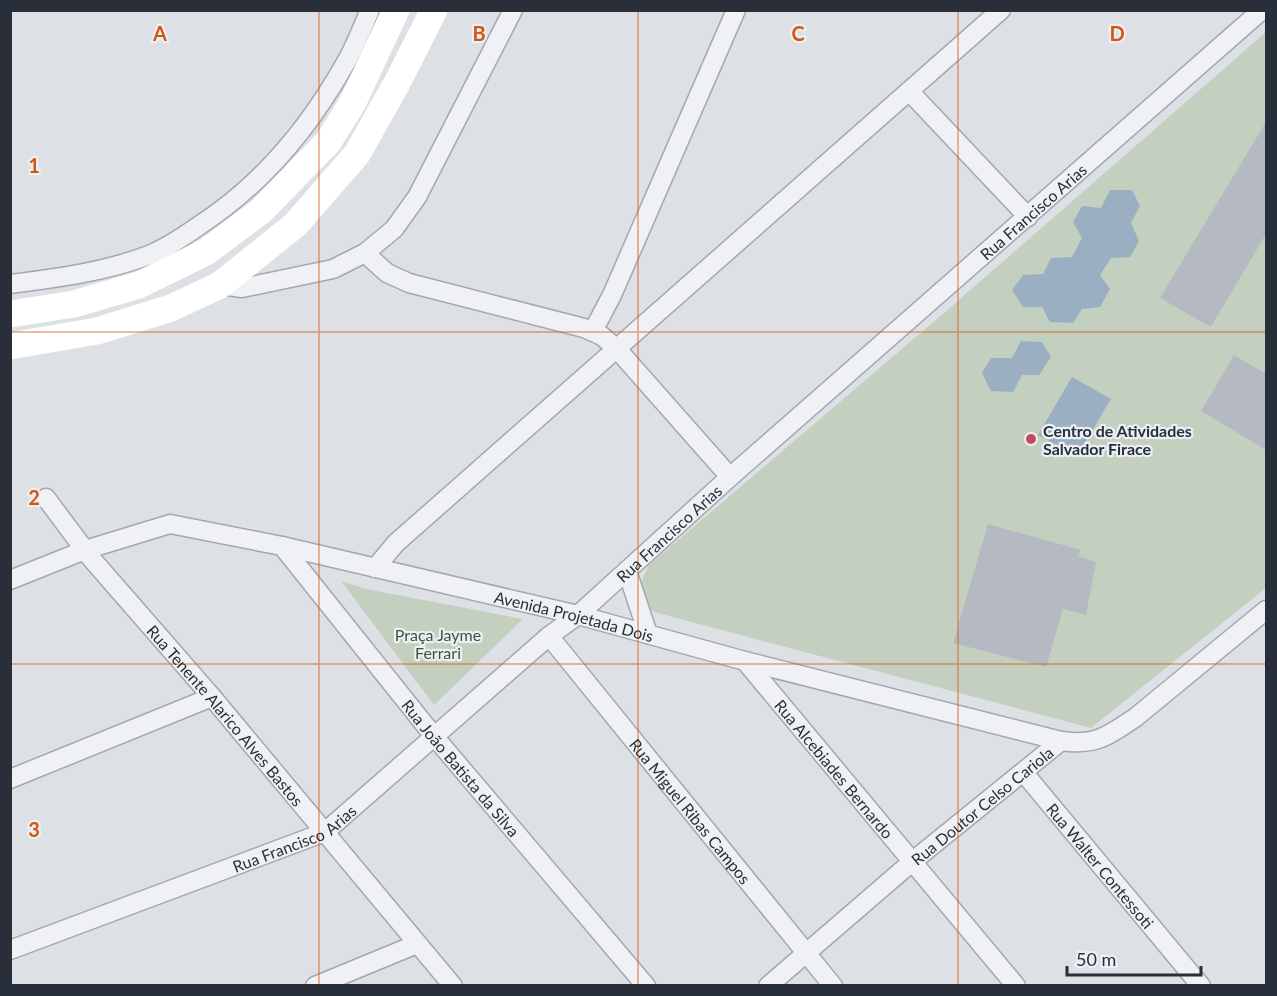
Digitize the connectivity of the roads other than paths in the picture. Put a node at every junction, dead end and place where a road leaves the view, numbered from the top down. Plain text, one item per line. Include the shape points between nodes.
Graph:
1 (370, 10) edge
2 (396, 10) edge
3 (434, 10) edge
4 (513, 10) edge
5 (1001, 10) edge
6 (1262, 10) edge
7 (735, 11) edge
8 (909, 91) junction
9 (1028, 218) junction
10 (365, 253) junction
11 (10, 284) edge
12 (220, 285) junction
13 (10, 314) edge
14 (593, 331) junction
15 (10, 346) edge
16 (617, 349) junction
17 (730, 477) junction
18 (46, 498) dead end
19 (282, 546) junction
20 (85, 550) junction
21 (375, 568) junction
22 (627, 571) junction
23 (10, 580) edge
24 (1266, 610) edge
25 (578, 615) junction
26 (648, 634) junction
27 (549, 636) junction
28 (745, 661) junction
29 (212, 697) junction
30 (433, 735) junction
31 (1061, 741) junction
32 (1024, 773) junction
33 (10, 779) edge
34 (324, 832) junction
35 (913, 861) junction
36 (417, 944) junction
37 (10, 950) edge
38 (806, 953) junction
39 (315, 986) edge
40 (453, 986) edge
41 (646, 986) edge
42 (768, 986) edge
43 (833, 986) edge
44 (1016, 986) edge
45 (1201, 986) edge

1 - 11 street via 346,63 307,124 272,166 224,210 150,254 112,267
2 - 13 main road via 353,102 328,142 261,211 206,252 139,285 74,304
3 - 12 main road via 357,154 295,225
4 - 10 street via 417,197 394,229
5 - 8 street
6 - 9 street, Rua Francisco Arias
7 - 14 street
8 - 9 street
8 - 16 street
9 - 17 street, Rua Francisco Arias
10 - 12 street via 333,269 242,288
10 - 14 street via 387,273 410,283
12 - 15 main road via 171,308 97,331
14 - 16 street
16 - 17 street
16 - 21 street via 396,543
17 - 22 street, Rua Francisco Arias
18 - 20 street, Rua Tenente Alarico Alves Bastos
19 - 20 street, Avenida Projetada Dois via 170,524
19 - 21 street, Avenida Projetada Dois
19 - 30 street, Rua João Batista da Silva
20 - 23 street, Avenida Projetada Dois
20 - 29 street, Rua Tenente Alarico Alves Bastos
21 - 25 street, Avenida Projetada Dois
22 - 25 street, Rua Francisco Arias
22 - 26 street
24 - 31 street, Rua Doutor Celso Cariola via 1115,732 1082,744
25 - 26 street, Avenida Projetada Dois
25 - 27 street, Rua Francisco Arias
26 - 28 street, Avenida Projetada Dois
27 - 30 street, Rua Francisco Arias
27 - 38 street, Rua Miguel Ribas Campos
28 - 31 street, Avenida Projetada Dois
28 - 35 street, Rua Alcebiades Bernardo
29 - 33 street
29 - 34 street, Rua Tenente Alarico Alves Bastos
30 - 34 street, Rua Francisco Arias
30 - 41 street, Rua João Batista da Silva
31 - 32 street, Rua Doutor Celso Cariola
32 - 35 street, Rua Doutor Celso Cariola
32 - 45 street, Rua Walter Contessoti
34 - 36 street, Rua Tenente Alarico Alves Bastos
34 - 37 street, Rua Francisco Arias
35 - 38 street, Rua Doutor Celso Cariola
35 - 44 street, Rua Alcebiades Bernardo
36 - 39 street
36 - 40 street, Rua Tenente Alarico Alves Bastos
38 - 42 street, Rua Doutor Celso Cariola
38 - 43 street, Rua Miguel Ribas Campos

